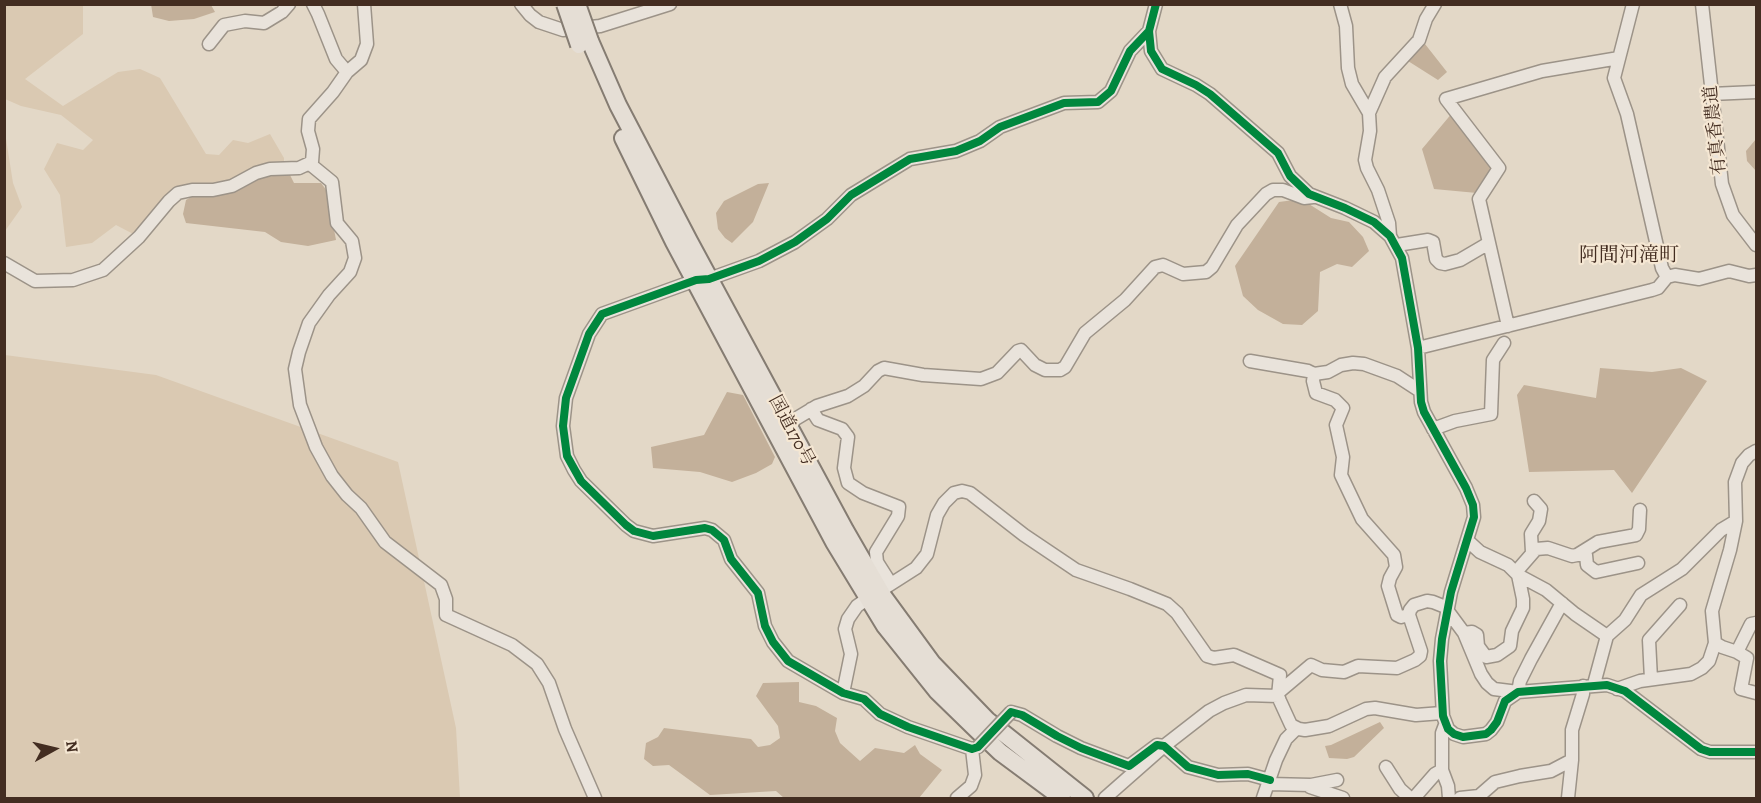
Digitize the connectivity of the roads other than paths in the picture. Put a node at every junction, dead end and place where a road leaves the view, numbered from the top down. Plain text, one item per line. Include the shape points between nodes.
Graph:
1 (289, 4) edge
2 (312, 4) edge
3 (364, 4) edge
4 (521, 4) edge
5 (565, 4) edge
6 (578, 4) edge
7 (670, 4) edge
8 (1156, 4) edge
9 (1341, 4) edge
10 (1435, 4) edge
11 (1633, 4) edge
12 (1702, 4) edge
13 (1149, 31) junction
14 (584, 43) junction
15 (209, 45) dead end
16 (1619, 58) junction
17 (347, 72) junction
18 (1756, 92) edge
19 (1711, 94) junction
20 (1369, 113) junction
21 (312, 162) junction
22 (1316, 197) junction
23 (1394, 241) junction
24 (1489, 243) junction
25 (1756, 245) edge
26 (4, 263) edge
27 (1756, 275) edge
28 (1666, 277) junction
29 (703, 279) junction
30 (1508, 326) junction
31 (1504, 343) dead end
32 (1418, 348) junction
33 (1250, 362) dead end
34 (1314, 374) junction
35 (1420, 391) junction
36 (812, 409) junction
37 (787, 424) junction
38 (1433, 429) junction
39 (1756, 451) edge
40 (1534, 501) dead end
41 (1640, 510) dead end
42 (1736, 521) junction
43 (1468, 541) junction
44 (1532, 552) junction
45 (1576, 555) junction
46 (1638, 563) dead end
47 (1517, 574) junction
48 (880, 591) junction
49 (1562, 603) junction
50 (1680, 605) dead end
51 (1447, 609) junction
52 (1409, 615) junction
53 (1756, 623) edge
54 (1464, 633) junction
55 (1608, 636) junction
56 (1715, 643) junction
57 (1737, 652) junction
58 (1651, 679) junction
59 (1588, 685) junction
60 (1617, 688) junction
61 (1518, 692) junction
62 (843, 693) junction
63 (1756, 693) edge
64 (1279, 694) junction
65 (1444, 719) junction
66 (1297, 728) junction
67 (1164, 746) junction
68 (975, 748) junction
69 (1756, 752) edge
70 (1572, 760) junction
71 (1386, 767) dead end
72 (1442, 770) junction
73 (1337, 780) dead end
74 (1270, 782) junction
75 (1306, 785) junction
76 (595, 798) edge
77 (957, 798) edge
78 (1062, 798) edge
79 (1085, 798) edge
80 (1105, 798) edge
81 (1263, 798) edge
82 (1343, 798) edge
83 (1412, 798) edge
84 (1449, 798) edge
85 (1460, 798) edge
86 (1568, 798) edge

1 - 15 street via 264,22 224,26
2 - 17 street via 336,59
3 - 17 street via 367,44 361,60
4 - 7 street via 539,22 563,30 600,26
5 - 14 highway, 国道170号, bridge
6 - 14 highway, 国道170号, bridge
8 - 13 street
9 - 20 street via 1352,84
10 - 20 street via 1419,40 1385,77
11 - 16 street
12 - 19 street, 有真香農道
13 - 22 street via 1151,51 1162,69 1210,94 1278,153 1290,177
13 - 29 street via 1130,51 1112,91 1098,102 1064,103 1000,127 956,151 910,159 851,195 795,242 759,261
14 - 29 highway, 国道170号 via 627,146 674,242
16 - 24 street via 1542,71 1446,99 1499,168 1479,199
16 - 28 street via 1614,78 1627,114
17 - 21 street via 309,120
18 - 19 street
19 - 25 street, 有真香農道 via 1722,184 1733,215
20 - 23 street via 1365,160
21 - 26 street via 299,168 256,173 232,186 178,193 103,270 73,280 36,281
21 - 76 street via 332,182 337,223 352,241 355,258 350,272 309,324 299,352 296,369 300,405 316,447 332,476 385,542 441,585 446,615 512,645 537,664 549,683
22 - 23 street via 1374,222
22 - 36 street via 1304,198 1283,190 1266,194 1237,225 1206,272 1184,274 1163,265 1155,267 1125,300 1085,333 1060,370 1035,365 1021,350 997,373 981,379 884,368 848,396
23 - 24 street via 1428,240 1436,259 1445,264
23 - 32 street via 1407,279
24 - 30 street
27 - 28 street via 1729,271 1699,279
28 - 30 street via 1652,290
29 - 37 highway, 国道170号
29 - 48 highway, 国道170号 via 829,533
29 - 62 street via 602,314 590,334 566,398 563,426 567,456 580,481 634,531 653,536 705,528 724,540 731,559 758,593 773,642 788,661
30 - 32 street
31 - 38 street via 1493,360 1491,414
32 - 35 street
33 - 34 street
34 - 35 street via 1341,365 1364,364 1397,376
34 - 52 street via 1316,393 1335,400 1343,408 1336,425 1343,457 1341,476 1362,519 1394,555 1396,567 1388,586 1397,615
35 - 38 street via 1424,412
36 - 37 street
36 - 48 street via 818,420 842,429 848,437 844,468 848,483 899,507 898,516 876,552
37 - 48 highway, 国道170号
38 - 43 street via 1473,506
39 - 42 street via 1737,472
40 - 44 street via 1541,509 1531,534
41 - 45 street via 1640,529 1636,535 1598,542
42 - 55 street via 1720,530 1682,569 1641,595 1625,620
42 - 56 street via 1712,611
43 - 47 street
43 - 51 street
44 - 45 street via 1548,548
44 - 47 street
45 - 46 street via 1586,555 1587,565 1596,572
47 - 49 street
47 - 54 street via 1523,608 1510,646 1486,657 1477,635
48 - 62 street via 857,606 848,619 845,629 851,654
48 - 64 street via 916,568 927,554 944,503 954,493 970,493 1024,536 1076,570 1167,604 1207,656 1234,655 1280,675
48 - 78 highway, 国道170号 via 885,626 937,691 1000,752
48 - 79 highway, 国道170号 via 932,663 987,720
49 - 55 street
49 - 61 street via 1523,673
50 - 58 street via 1649,640
51 - 52 street via 1427,602 1414,605
51 - 54 street
51 - 65 street via 1440,662
52 - 64 street via 1421,651 1415,660 1397,668 1358,666 1344,672 1311,665
53 - 57 street via 1751,624
54 - 61 street via 1487,683 1494,689
55 - 59 street
56 - 57 street
56 - 58 street via 1702,668 1680,677
57 - 63 street via 1747,658 1741,689
58 - 60 street
59 - 60 street
59 - 61 street
59 - 70 street via 1572,730
60 - 69 street via 1701,749
61 - 65 street via 1505,701 1497,722 1486,734 1454,734
62 - 68 street via 864,699 880,714 919,732
64 - 66 street via 1291,725
64 - 67 street via 1246,695 1224,703
65 - 66 street via 1375,708 1329,726
65 - 72 street
66 - 74 street via 1286,740
67 - 68 street, bridge via 1157,745 1129,766 1081,748 1011,712
67 - 74 street via 1188,767 1218,775 1248,774
67 - 80 street
68 - 77 street via 971,786
70 - 85 street via 1551,771 1495,782 1479,796
70 - 86 street
71 - 83 street via 1400,789
72 - 83 street
72 - 84 street
73 - 75 street
74 - 75 street
74 - 81 street
75 - 82 street

